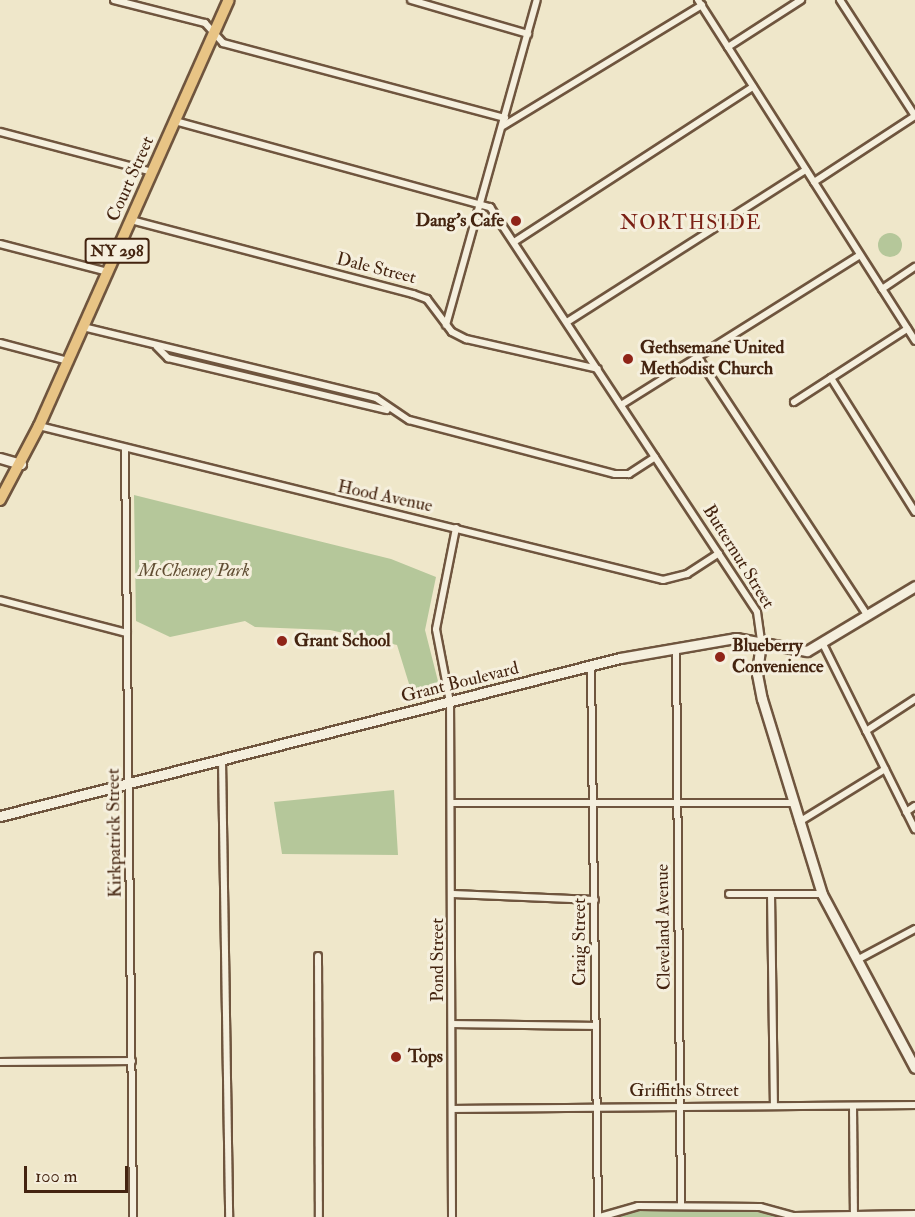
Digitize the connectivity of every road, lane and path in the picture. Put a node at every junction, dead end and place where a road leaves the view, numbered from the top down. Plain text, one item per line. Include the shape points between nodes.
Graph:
1 (114, 0) edge
2 (229, 0) edge
3 (411, 0) edge
4 (537, 0) edge
5 (801, 0) edge
6 (840, 0) edge
7 (700, 2) edge
8 (214, 34) junction
9 (528, 34) junction
10 (728, 47) junction
11 (753, 87) junction
12 (915, 116) edge
13 (505, 118) junction
14 (175, 121) junction
15 (503, 126) junction
16 (0, 132) edge
17 (807, 170) junction
18 (152, 172) junction
19 (814, 182) junction
20 (482, 203) junction
21 (131, 220) junction
22 (514, 242) junction
23 (0, 244) edge
24 (860, 255) junction
25 (915, 267) edge
26 (108, 272) junction
27 (882, 289) junction
28 (567, 322) junction
29 (446, 325) junction
30 (83, 327) junction
31 (907, 329) junction
32 (915, 341) edge
33 (0, 343) edge
34 (157, 347) junction
35 (697, 356) junction
36 (68, 361) junction
37 (598, 369) junction
38 (831, 378) junction
39 (794, 402) dead end
40 (621, 405) junction
41 (387, 410) junction
42 (39, 426) junction
43 (125, 449) junction
44 (655, 457) junction
45 (0, 459) edge
46 (21, 464) junction
47 (0, 500) edge
48 (915, 512) edge
49 (456, 528) junction
50 (719, 553) junction
51 (915, 586) edge
52 (0, 600) edge
53 (868, 616) junction
54 (127, 633) junction
55 (761, 641) junction
56 (823, 644) junction
57 (676, 648) junction
58 (591, 666) junction
59 (915, 699) edge
60 (450, 702) junction
61 (866, 731) junction
62 (222, 760) junction
63 (885, 769) junction
64 (129, 783) junction
65 (451, 802) junction
66 (594, 802) junction
67 (678, 803) junction
68 (794, 803) junction
69 (915, 806) edge
70 (906, 812) junction
71 (0, 816) edge
72 (799, 822) junction
73 (915, 829) edge
74 (453, 894) junction
75 (729, 894) dead end
76 (771, 894) junction
77 (822, 894) junction
78 (595, 900) junction
79 (915, 929) edge
80 (318, 956) dead end
81 (857, 960) junction
82 (453, 1024) junction
83 (596, 1026) junction
84 (132, 1061) junction
85 (0, 1062) edge
86 (915, 1068) edge
87 (915, 1105) edge
88 (597, 1106) junction
89 (681, 1106) junction
90 (774, 1106) junction
91 (853, 1106) junction
92 (452, 1109) junction
93 (681, 1206) junction
94 (915, 1214) edge
95 (854, 1215) junction
96 (872, 1216) edge
97 (133, 1217) edge
98 (229, 1217) edge
99 (319, 1217) edge
100 (452, 1217) edge
101 (599, 1217) edge
102 (794, 1217) edge

1 - 8 street via 205,23
2 - 8 main road, Court Street / NY 298
3 - 9 street
4 - 9 street
5 - 10 street
6 - 12 street
7 - 10 street
7 - 15 street
8 - 13 street via 223,43
8 - 14 main road, Court Street / NY 298
9 - 13 street
10 - 11 street
11 - 17 street
11 - 22 street
12 - 19 street
13 - 15 street
14 - 18 main road, Court Street / NY 298
14 - 20 street
15 - 20 street
16 - 18 street
17 - 19 street
17 - 28 street
18 - 21 main road, Court Street / NY 298
19 - 24 street
20 - 22 street, Butternut Street via 494,211
20 - 29 street
21 - 26 main road, Court Street / NY 298
21 - 29 street, Dale Street via 414,294 427,299
22 - 28 street, Butternut Street
23 - 26 street
24 - 27 street
24 - 35 street
25 - 27 street
26 - 30 main road, Court Street / NY 298
27 - 31 street
28 - 37 street, Butternut Street
29 - 37 street, Dale Street via 466,339
30 - 34 street
30 - 36 main road, Court Street / NY 298
31 - 32 street
31 - 38 street
33 - 36 street
34 - 41 street via 168,358
34 - 41 street via 172,345 375,398
35 - 40 street
35 - 53 street
36 - 42 main road, Court Street / NY 298
37 - 40 street, Butternut Street
38 - 39 street
38 - 48 street
40 - 44 street, Butternut Street
41 - 44 street via 615,474 629,474
42 - 43 street, Hood Avenue
42 - 46 main road, Court Street / NY 298
43 - 49 street, Hood Avenue
43 - 54 street, Kirkpatrick Street
44 - 50 street, Butternut Street
45 - 46 street
46 - 47 main road, Court Street / NY 298
49 - 50 street, Hood Avenue via 673,581
49 - 60 street, Pond Street via 436,620
50 - 55 street, Butternut Street via 758,612
51 - 53 street, Grant Boulevard
52 - 54 street
53 - 56 street, Grant Boulevard
54 - 64 street, Kirkpatrick Street
55 - 56 street, Grant Boulevard via 803,652
55 - 57 street, Grant Boulevard via 736,638
55 - 68 street, Butternut Street via 759,686
56 - 61 street
57 - 58 street, Grant Boulevard
57 - 67 street, Cleveland Avenue
58 - 60 street, Grant Boulevard
58 - 66 street, Craig Street
59 - 61 street
60 - 62 street, Grant Boulevard
60 - 65 street, Pond Street
61 - 63 street
62 - 64 street, Grant Boulevard
62 - 98 street
63 - 70 street
63 - 72 street
64 - 71 street, Grant Boulevard
64 - 84 street, Kirkpatrick Street
65 - 66 street
65 - 74 street, Pond Street
66 - 67 street
66 - 78 street, Craig Street
67 - 68 street
67 - 89 street, Cleveland Avenue
68 - 72 street, Butternut Street
69 - 70 street
70 - 73 street
72 - 77 street, Butternut Street
74 - 78 street
74 - 82 street, Pond Street
75 - 76 street
76 - 77 street
76 - 90 street
77 - 81 street, Butternut Street
78 - 83 street, Craig Street
79 - 81 street
80 - 99 street
81 - 86 street, Butternut Street
82 - 83 street
82 - 92 street, Pond Street
83 - 88 street, Craig Street
84 - 85 street
84 - 97 street, Kirkpatrick Street
87 - 91 street, Griffiths Street
88 - 89 street, Griffiths Street
88 - 92 street, Griffiths Street
88 - 101 street, Craig Street
89 - 90 street, Griffiths Street
89 - 93 street, Cleveland Avenue
90 - 91 street, Griffiths Street
91 - 95 street
92 - 100 street, Pond Street
93 - 101 street via 623,1208
93 - 102 street via 760,1207
94 - 96 street
95 - 96 street
95 - 102 street

